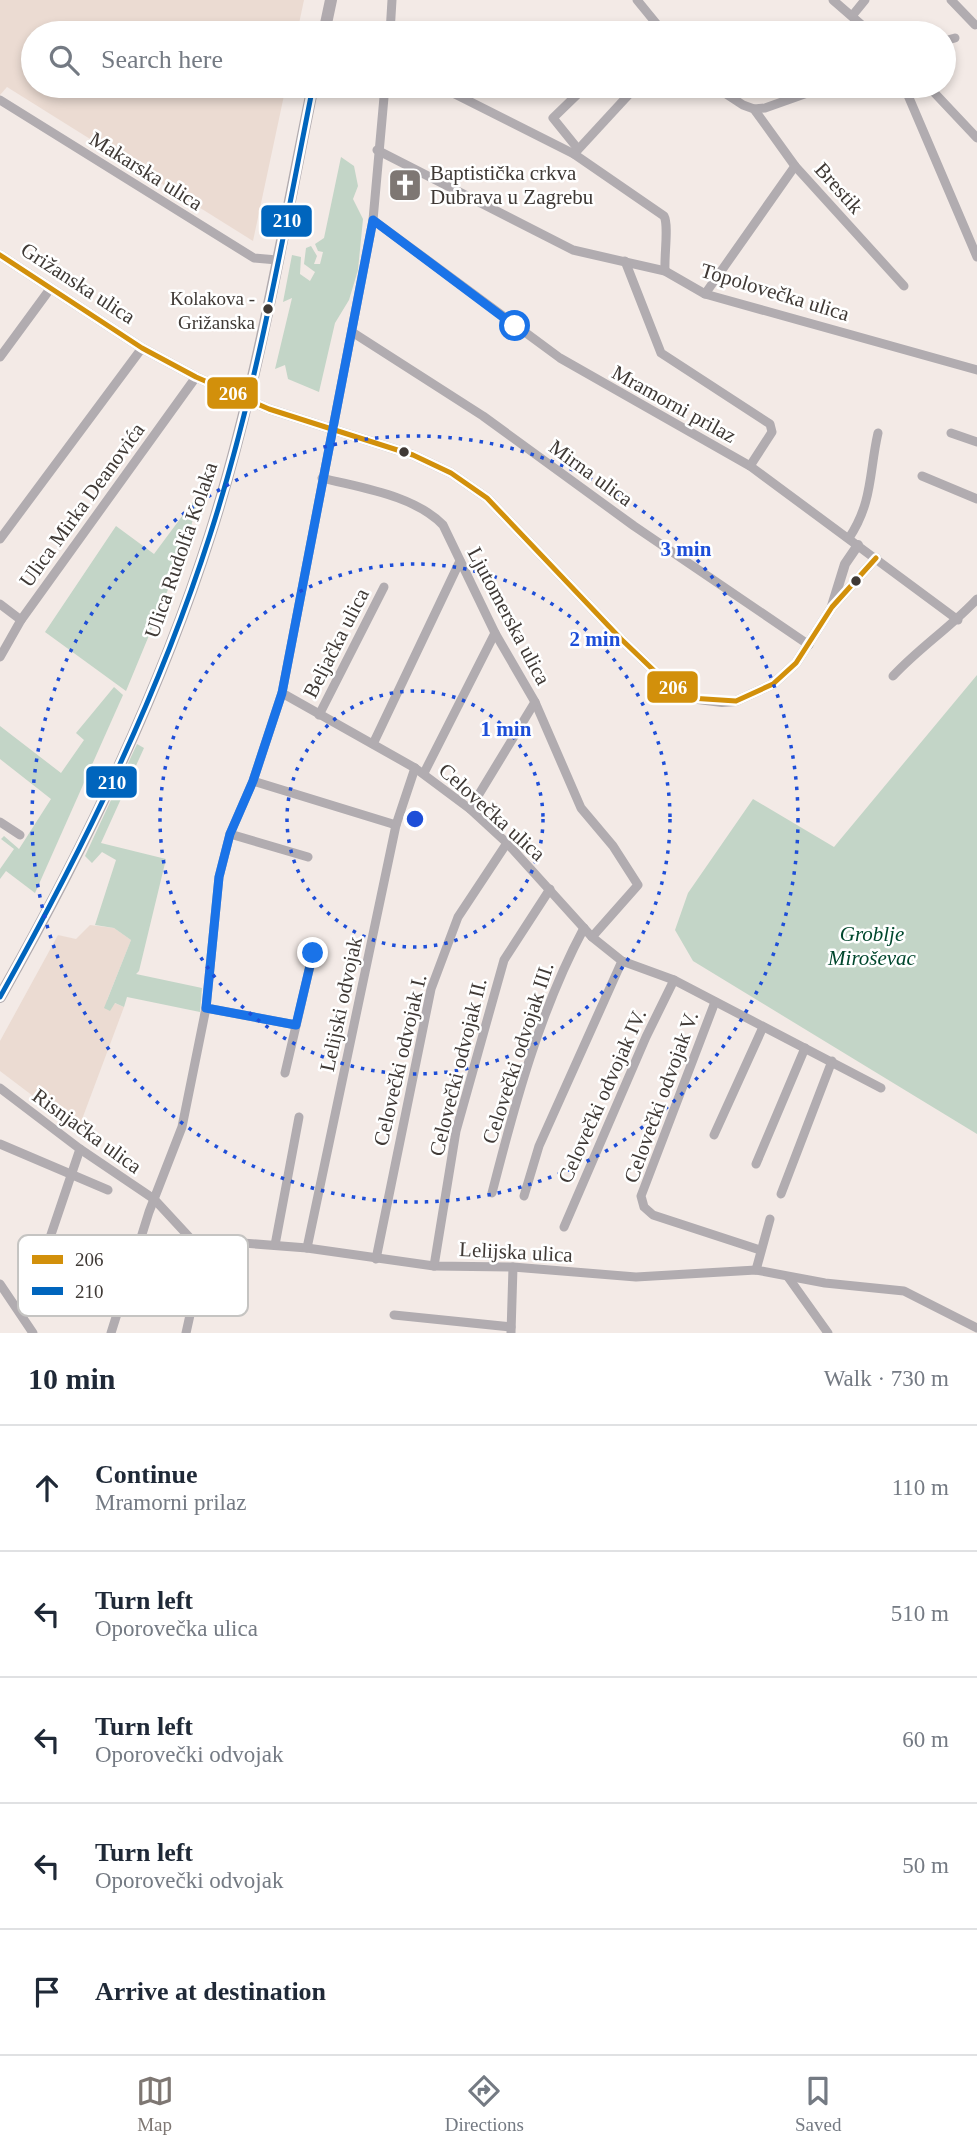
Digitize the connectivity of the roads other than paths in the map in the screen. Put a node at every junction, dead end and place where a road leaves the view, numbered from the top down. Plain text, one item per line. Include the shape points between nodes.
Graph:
1 (331, 0) edge
2 (392, 0) edge
3 (637, 0) edge
4 (833, 0) edge
5 (865, 0) edge
6 (951, 0) edge
7 (852, 16) junction
8 (327, 21) edge
9 (391, 21) edge
10 (654, 21) edge
11 (858, 21) edge
12 (975, 25) dead end
13 (311, 98) edge
14 (384, 98) edge
15 (464, 98) edge
16 (574, 98) edge
17 (628, 98) edge
18 (733, 98) edge
19 (793, 98) edge
20 (909, 98) edge
21 (939, 98) edge
22 (0, 100) edge
23 (754, 109) junction
24 (977, 138) edge
25 (377, 150) junction
26 (576, 152) junction
27 (796, 166) junction
28 (373, 220) junction
29 (0, 255) edge
30 (977, 257) edge
31 (277, 260) junction
32 (625, 261) junction
33 (665, 271) junction
34 (904, 286) dead end
35 (51, 289) junction
36 (705, 294) junction
37 (352, 332) junction
38 (142, 348) junction
39 (0, 357) edge
40 (977, 370) edge
41 (196, 377) junction
42 (248, 399) junction
43 (331, 430) junction
44 (878, 433) dead end
45 (951, 433) dead end
46 (977, 442) edge
47 (750, 466) junction
48 (922, 476) dead end
49 (322, 478) junction
50 (977, 499) edge
51 (0, 539) edge
52 (854, 542) junction
53 (876, 558) junction
54 (460, 561) junction
55 (384, 587) dead end
56 (977, 599) edge
57 (0, 604) edge
58 (832, 607) junction
59 (21, 620) junction
60 (958, 620) junction
61 (495, 633) junction
62 (808, 645) junction
63 (0, 657) edge
64 (894, 676) dead end
65 (282, 693) junction
66 (535, 702) junction
67 (319, 715) junction
68 (373, 744) junction
69 (420, 771) junction
70 (253, 781) junction
71 (470, 809) junction
72 (0, 822) edge
73 (396, 825) junction
74 (230, 834) junction
75 (20, 835) dead end
76 (507, 843) junction
77 (308, 857) dead end
78 (550, 889) junction
79 (584, 928) junction
80 (592, 937) junction
81 (313, 953) dead end
82 (622, 961) junction
83 (674, 980) junction
84 (0, 997) edge
85 (715, 1002) junction
86 (206, 1008) junction
87 (296, 1025) junction
88 (763, 1027) junction
89 (806, 1048) junction
90 (832, 1061) junction
91 (285, 1073) dead end
92 (0, 1088) edge
93 (881, 1088) dead end
94 (299, 1117) dead end
95 (714, 1135) dead end
96 (0, 1144) edge
97 (80, 1149) junction
98 (756, 1164) dead end
99 (69, 1175) junction
100 (108, 1190) dead end
101 (492, 1193) dead end
102 (781, 1194) dead end
103 (524, 1196) dead end
104 (154, 1199) junction
105 (770, 1219) dead end
106 (564, 1227) dead end
107 (50, 1235) edge
108 (142, 1235) edge
109 (187, 1235) edge
110 (248, 1243) edge
111 (275, 1245) junction
112 (307, 1248) junction
113 (760, 1250) junction
114 (376, 1259) junction
115 (434, 1266) junction
116 (513, 1267) junction
117 (756, 1270) junction
118 (788, 1277) junction
119 (0, 1284) edge
120 (18, 1311) edge
121 (394, 1315) dead end
122 (22, 1316) edge
123 (116, 1316) edge
124 (977, 1328) edge
125 (511, 1330) edge
126 (33, 1333) edge
127 (111, 1333) edge
128 (828, 1333) edge

1 - 8 main road
2 - 9 street
3 - 10 street
4 - 7 street
5 - 7 street
6 - 12 street
7 - 11 street
13 - 31 main road, Ulica Rudolfa Kolaka
14 - 25 street
15 - 26 street
16 - 26 street via 553,118
17 - 26 street
18 - 23 street, Brestik
19 - 23 street
20 - 30 street
21 - 24 street
22 - 31 street, Makarska ulica via 254,258
23 - 27 street, Brestik
25 - 28 street
25 - 32 street, Topolovečka ulica via 573,250
26 - 33 street via 664,216 668,228
27 - 34 street, Brestik
27 - 36 street
28 - 37 street
28 - 47 street, Mramorni prilaz via 560,358
29 - 35 street, Grižanska ulica
31 - 42 main road, Ulica Rudolfa Kolaka
32 - 33 street, Topolovečka ulica
32 - 47 street via 661,353 770,424 772,432
33 - 36 street, Topolovečka ulica
35 - 38 street, Grižanska ulica
35 - 39 street
36 - 40 street, Topolovečka ulica
37 - 43 street
37 - 62 street, Mirna ulica via 483,416
38 - 41 street, Grižanska ulica
38 - 51 street
41 - 42 street, Grižanska ulica
41 - 59 street, Ulica Mirka Deanovića
42 - 43 street, Grižanska ulica
42 - 84 main road, Ulica Rudolfa Kolaka via 210,536 146,704 51,905
43 - 49 street
43 - 62 street, Grižanska ulica via 414,455 471,486 621,639 667,683 690,698 722,702 762,691 782,677
44 - 52 street via 871,465 873,480
45 - 46 street
47 - 52 street, Mramorni prilaz
48 - 50 street
49 - 54 street, Ljutomerska ulica via 430,511 443,525
49 - 65 street
52 - 53 street, Mramorni prilaz
52 - 58 street
53 - 58 street
53 - 60 street, Mramorni prilaz
54 - 61 street, Ljutomerska ulica
54 - 68 street
55 - 67 street, Beljačka ulica
56 - 60 street
57 - 59 street
58 - 62 street, Grižanska ulica
59 - 63 street, Ulica Mirka Deanovića
60 - 64 street via 930,639
61 - 66 street, Ljutomerska ulica
61 - 69 street, Lelijski odvojak
65 - 67 street, Celovečka ulica
65 - 70 street
66 - 71 street
66 - 80 street, Ljutomerska ulica via 581,808 638,885
67 - 68 street, Celovečka ulica
68 - 69 street, Celovečka ulica
69 - 71 street, Celovečka ulica
69 - 73 street, Lelijski odvojak
70 - 73 street
70 - 74 street
71 - 76 street, Celovečka ulica
72 - 75 street
73 - 112 street, Lelijski odvojak
74 - 77 street
74 - 86 street via 217,890
76 - 78 street, Celovečka ulica
76 - 114 street, Celovečki odvojak I. via 458,917 431,989
78 - 79 street, Celovečka ulica
78 - 115 street, Celovečki odvojak II. via 504,960 456,1132
79 - 80 street, Celovečka ulica
79 - 101 street, Celovečki odvojak III. via 564,966 531,1057
80 - 82 street, Celovečka ulica
81 - 87 street
82 - 83 street, Celovečka ulica
82 - 103 street via 539,1146
83 - 85 street, Celovečka ulica
83 - 106 street, Celovečki odvojak IV.
85 - 88 street, Celovečka ulica
85 - 113 street, Celovečki odvojak V. via 642,1196 644,1207 653,1214
86 - 87 street
86 - 104 street via 182,1127
87 - 91 street
88 - 89 street, Celovečka ulica
88 - 95 street
89 - 90 street, Celovečka ulica
89 - 98 street
90 - 93 street, Celovečka ulica
90 - 102 street
92 - 97 street, Risnjačka ulica
94 - 111 street
96 - 99 street, Risnjačka ulica
97 - 99 street
97 - 104 street, Risnjačka ulica
99 - 100 street, Risnjačka ulica
99 - 107 street
104 - 108 street
104 - 109 street
105 - 113 street
110 - 111 street, Lelijska ulica
111 - 112 street, Lelijska ulica
112 - 114 street, Lelijska ulica
113 - 117 street
114 - 115 street, Lelijska ulica
115 - 116 street, Lelijska ulica
116 - 117 street, Lelijska ulica via 636,1277
116 - 125 street
117 - 118 street, Lelijska ulica
118 - 124 street, Lelijska ulica via 904,1291
118 - 128 street
119 - 120 street
121 - 125 street
122 - 126 street
123 - 127 street

